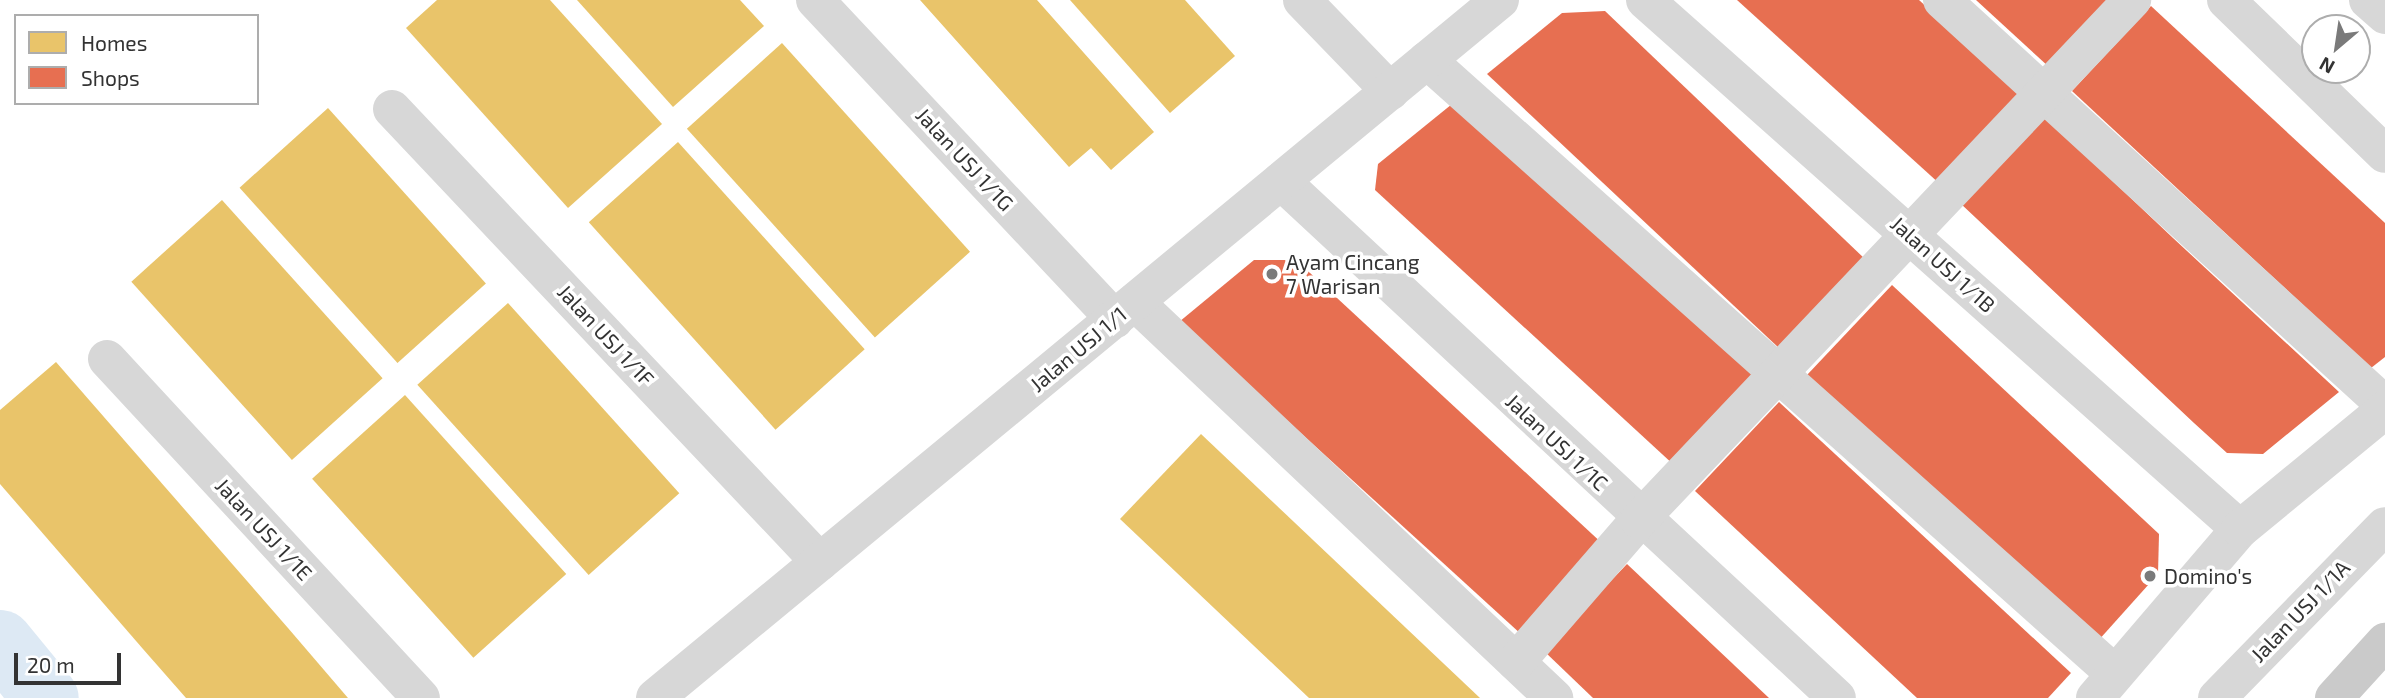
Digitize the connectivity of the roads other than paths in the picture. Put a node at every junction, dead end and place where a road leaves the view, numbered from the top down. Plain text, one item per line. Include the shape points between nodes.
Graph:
1 (815, 0) edge
2 (1302, 0) edge
3 (1500, 0) edge
4 (1645, 0) edge
5 (1942, 0) edge
6 (2132, 0) edge
7 (2226, 0) edge
8 (2368, 0) edge
9 (2385, 15) edge
10 (1427, 60) junction
11 (1390, 91) junction
12 (2045, 94) junction
13 (392, 109) dead end
14 (2385, 155) edge
15 (1281, 181) junction
16 (1912, 235) junction
17 (1125, 310) junction
18 (107, 359) dead end
19 (1781, 374) junction
20 (2385, 408) edge
21 (1639, 520) junction
22 (2385, 526) edge
23 (2240, 529) junction
24 (820, 562) junction
25 (2385, 642) edge
26 (1516, 662) junction
27 (2105, 686) edge
28 (421, 698) edge
29 (655, 698) edge
30 (1554, 698) edge
31 (1838, 698) edge
32 (2217, 698) edge
33 (2334, 698) edge

1 - 17 street, Jalan USJ 1/1G
2 - 11 street
3 - 10 street, Jalan USJ 1/1
4 - 16 street, Jalan USJ 1/1B
5 - 12 street
6 - 12 street
7 - 14 street
8 - 9 street
10 - 11 street, Jalan USJ 1/1
10 - 19 street
11 - 15 street, Jalan USJ 1/1
12 - 16 street
12 - 20 street
13 - 24 street, Jalan USJ 1/1F
15 - 17 street, Jalan USJ 1/1
15 - 21 street, Jalan USJ 1/1C
16 - 19 street
16 - 23 street, Jalan USJ 1/1B
17 - 24 street, Jalan USJ 1/1
17 - 26 street, Jalan USJ 1/1G
18 - 28 street, Jalan USJ 1/1E
19 - 21 street
19 - 27 street
20 - 23 street
21 - 26 street
21 - 31 street, Jalan USJ 1/1C
22 - 32 street, Jalan USJ 1/1A via 2334,571
23 - 27 street
24 - 29 street, Jalan USJ 1/1
25 - 33 main road
26 - 30 street, Jalan USJ 1/1G

